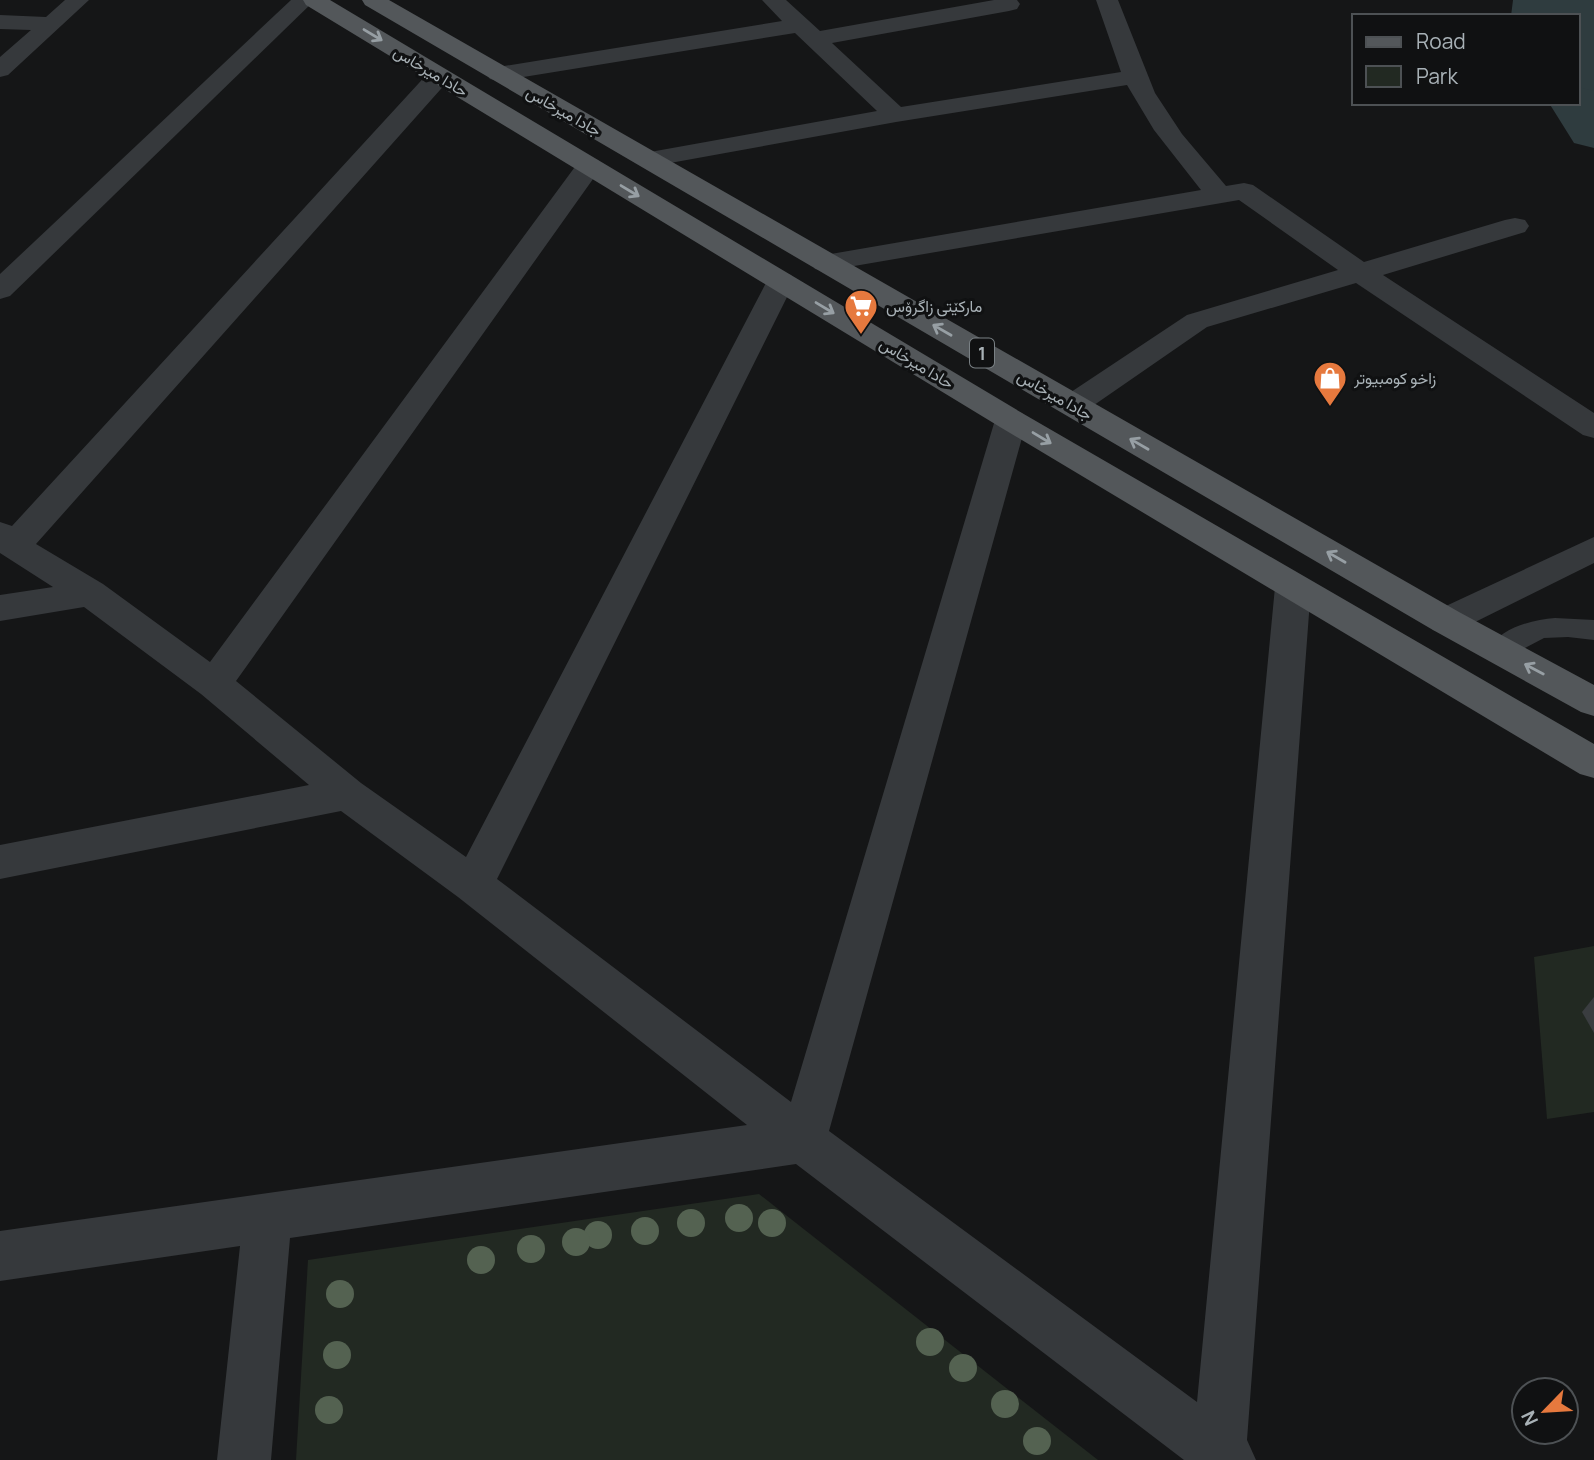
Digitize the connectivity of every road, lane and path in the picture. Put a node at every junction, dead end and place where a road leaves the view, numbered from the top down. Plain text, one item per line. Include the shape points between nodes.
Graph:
1 (78, 0) edge
2 (304, 0) edge
3 (314, 0) edge
4 (373, 0) edge
5 (773, 0) edge
6 (1107, 0) edge
7 (1009, 4) dead end
8 (0, 22) edge
9 (49, 24) junction
10 (806, 32) junction
11 (0, 69) edge
12 (498, 74) junction
13 (439, 76) junction
14 (1135, 77) junction
15 (896, 115) junction
16 (648, 159) junction
17 (589, 166) junction
18 (1220, 195) junction
19 (1515, 226) dead end
20 (825, 263) junction
21 (1358, 271) junction
22 (781, 281) junction
23 (0, 290) edge
24 (1073, 405) junction
25 (1011, 420) junction
26 (1594, 428) edge
27 (7, 540) edge
28 (1594, 549) edge
29 (1293, 587) junction
30 (90, 593) junction
31 (0, 608) edge
32 (1446, 621) junction
33 (1594, 630) edge
34 (1500, 651) junction
35 (214, 684) junction
36 (1594, 702) edge
37 (1594, 763) edge
38 (347, 794) junction
39 (0, 863) edge
40 (473, 885) junction
41 (803, 1140) junction
42 (267, 1219) junction
43 (0, 1255) edge
44 (1224, 1456) edge
45 (244, 1460) edge

1 - 9 street
2 - 23 street
3 -> 13 main road, حادا ميرخاس
4 - 12 main road, جادا ميرخاس / 1
5 - 10 street
6 - 14 street
7 - 10 street
8 - 9 street
9 - 11 street
10 - 12 street
10 - 15 street
12 - 16 main road, جادا ميرخاس / 1
13 - 17 main road, حادا ميرخاس
13 - 27 street
14 - 15 street
14 - 18 street via 1182,150
15 - 16 street
16 - 20 main road, جادا ميرخاس / 1
17 -> 22 main road, حادا ميرخاس
17 - 35 street
18 - 20 street
18 - 21 street via 1244,191
19 - 21 street
24 -> 20 main road, جادا ميرخاس / 1
21 - 24 street via 1197,321
21 - 26 street
22 -> 25 main road, حادا ميرخاس
22 - 40 street
32 -> 24 main road, جادا ميرخاس / 1
25 -> 29 main road, حادا ميرخاس
25 - 41 street
27 - 30 street
28 - 32 street
29 - 37 main road, حادا ميرخاس
29 - 44 street
30 - 31 street
30 - 35 street
32 - 34 main road, جادا ميرخاس / 1
33 - 34 lane via 1554,626 1530,630
36 -> 34 main road, جادا ميرخاس / 1
35 - 38 street
38 - 39 street
38 - 40 street
40 - 41 street
41 - 42 street
41 - 44 street
42 - 43 street
42 - 45 street

